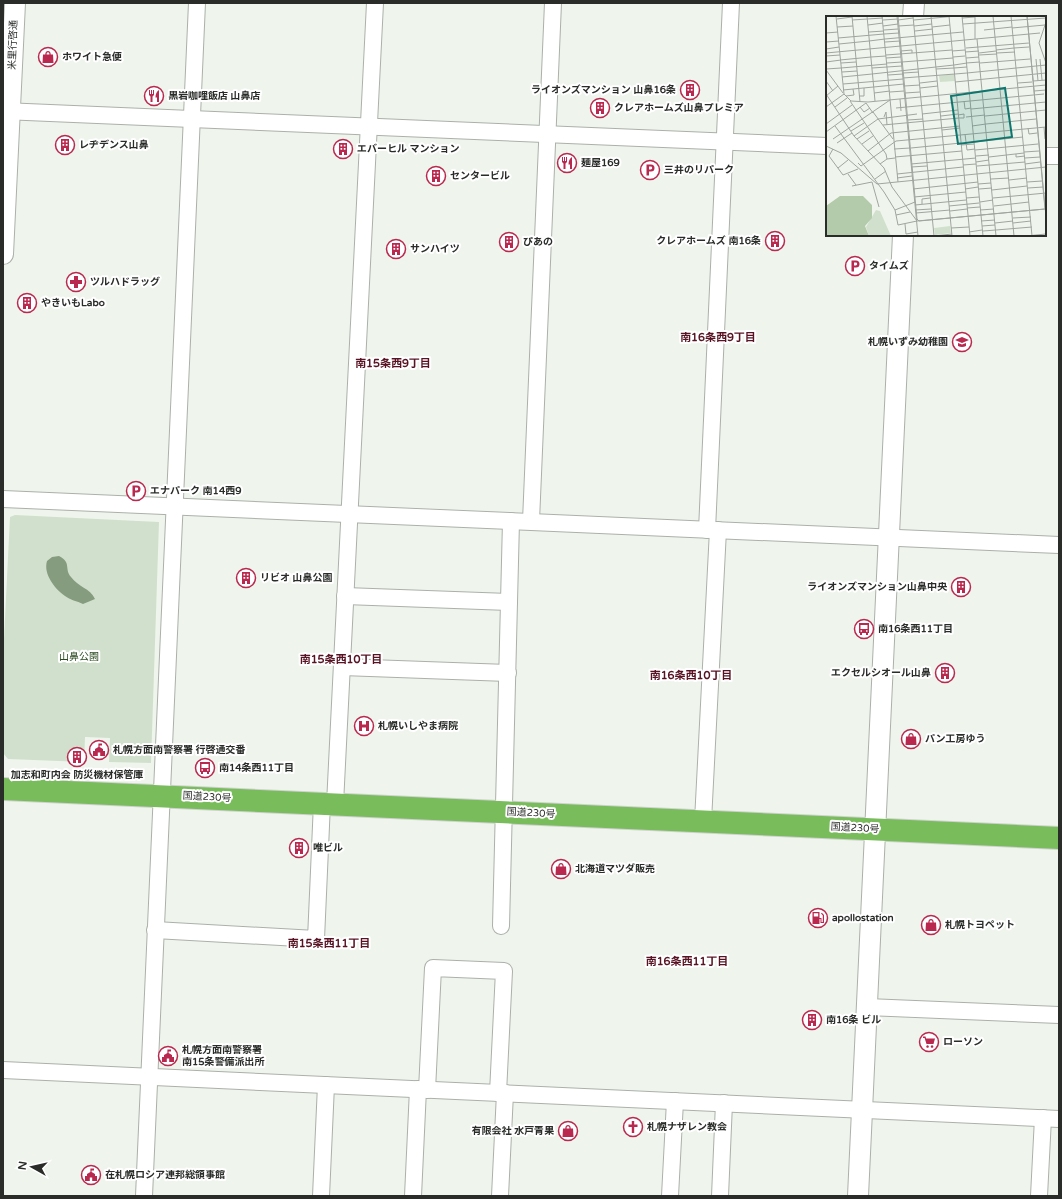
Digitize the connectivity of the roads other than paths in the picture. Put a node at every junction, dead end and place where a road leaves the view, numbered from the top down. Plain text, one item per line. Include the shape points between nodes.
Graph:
1 (15, 3) edge
2 (197, 3) edge
3 (375, 3) edge
4 (553, 3) edge
5 (731, 3) edge
6 (914, 3) edge
7 (913, 16) edge
8 (7, 111) edge
9 (193, 119) junction
10 (369, 127) junction
11 (548, 134) junction
12 (725, 142) junction
13 (826, 146) edge
14 (1046, 156) edge
15 (1059, 156) edge
16 (903, 236) edge
17 (3, 254) edge
18 (3, 499) edge
19 (175, 506) junction
20 (349, 514) junction
21 (512, 521) junction
22 (531, 522) junction
23 (713, 530) junction
24 (890, 538) junction
25 (1059, 545) edge
26 (345, 596) junction
27 (509, 602) junction
28 (342, 667) junction
29 (508, 673) junction
30 (3, 789) edge
31 (161, 795) junction
32 (328, 804) junction
33 (504, 811) junction
34 (703, 821) junction
35 (876, 829) junction
36 (1059, 838) edge
37 (501, 926) dead end
38 (155, 930) junction
39 (867, 1007) junction
40 (1059, 1015) edge
41 (3, 1070) edge
42 (150, 1076) junction
43 (326, 1085) junction
44 (422, 1089) junction
45 (502, 1093) junction
46 (675, 1101) junction
47 (724, 1103) junction
48 (862, 1110) junction
49 (1043, 1118) junction
50 (1059, 1119) edge
51 (144, 1196) edge
52 (321, 1196) edge
53 (413, 1196) edge
54 (500, 1196) edge
55 (670, 1196) edge
56 (720, 1196) edge
57 (858, 1196) edge
58 (1040, 1196) edge

1 - 8 street, 米里行啓通
2 - 9 street
3 - 10 street
4 - 11 street
5 - 12 street
6 - 7 street
8 - 9 street
8 - 17 street, 米里行啓通
9 - 10 street
9 - 19 street
10 - 11 street
10 - 20 street
11 - 12 street
11 - 22 street
12 - 13 street
12 - 23 street
14 - 15 street
16 - 24 street
18 - 19 street
19 - 20 street
19 - 31 street
20 - 21 street
20 - 26 street
21 - 22 street
21 - 27 street
22 - 23 street
23 - 24 street
23 - 34 street
24 - 25 street
24 - 35 street
26 - 27 street
26 - 28 street
27 - 29 street
28 - 29 street
28 - 32 street
29 - 33 street
30 - 31 highway, 国道230号
31 - 32 highway, 国道230号
31 - 38 street
32 - 33 highway, 国道230号
32 - 38 street via 316,939
33 - 34 highway, 国道230号
33 - 37 street
34 - 35 highway, 国道230号
35 - 36 highway, 国道230号
35 - 39 street
38 - 42 street
39 - 40 street
39 - 48 street
41 - 42 street
42 - 43 street
42 - 51 street
43 - 44 street
43 - 52 street
44 - 45 street
44 - 45 street via 433,968 504,971
44 - 53 street
45 - 46 street
45 - 54 street
46 - 47 street
46 - 55 street
47 - 48 street
47 - 56 street
48 - 49 street
48 - 57 street
49 - 50 street
49 - 58 street

